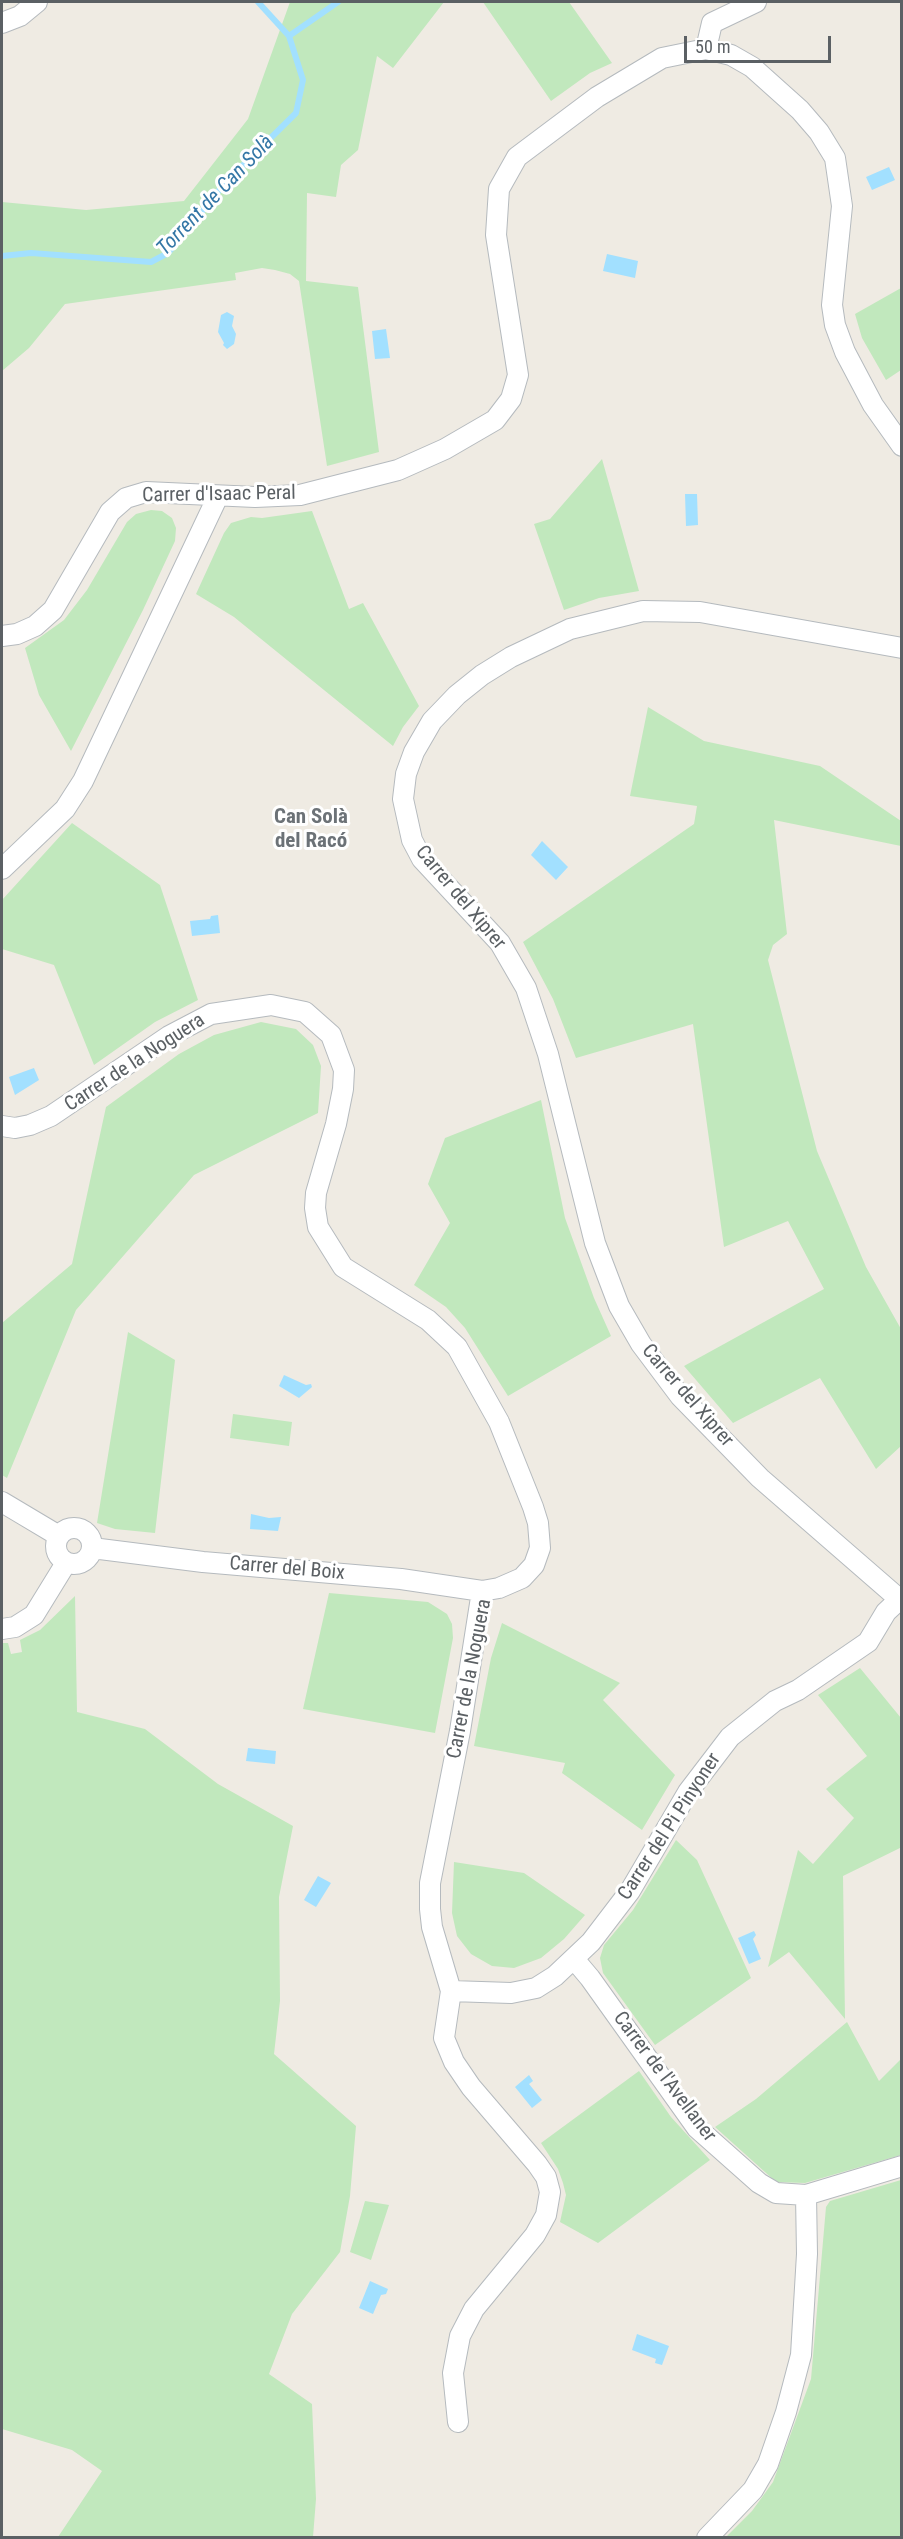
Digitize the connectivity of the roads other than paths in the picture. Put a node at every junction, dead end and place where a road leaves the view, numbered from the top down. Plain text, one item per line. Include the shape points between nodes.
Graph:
1 (37, 2) edge
2 (756, 2) edge
3 (2, 23) edge
4 (706, 49) junction
5 (902, 446) edge
6 (218, 496) junction
7 (2, 636) edge
8 (902, 648) edge
9 (2, 869) edge
10 (2, 1126) edge
11 (2, 1502) edge
12 (59, 1536) junction
13 (92, 1548) junction
14 (66, 1563) junction
15 (482, 1591) junction
16 (900, 1598) edge
17 (2, 1629) edge
18 (574, 1959) junction
19 (451, 1991) junction
20 (902, 2166) edge
21 (806, 2195) junction
22 (458, 2422) dead end
23 (707, 2538) edge

1 - 3 street via 20,16
2 - 4 street via 711,23
4 - 5 street via 752,66 800,110 835,158 842,206 832,305 835,325 844,352 873,405
4 - 6 street, Carrer d'Isaac Peral via 662,58 597,97 517,158 507,173 499,189 496,235 518,375 511,399 495,420 423,459 371,478 300,495
6 - 7 street, Carrer d'Isaac Peral via 146,492 126,498 110,512 53,610 35,626
6 - 9 street via 83,782 64,809
8 - 16 street, Carrer del Xiprer via 700,612 643,611 570,629 511,657 457,695 432,721 414,752 403,799 412,840 422,860 500,943 526,988 548,1054 595,1243 619,1306 641,1344 680,1396 760,1478
10 - 15 street, Carrer de la Noguera via 30,1125 51,1116 169,1036 211,1014 271,1005 305,1012 321,1024 331,1035 344,1070 336,1124 316,1193 318,1227 343,1267 428,1320 457,1347 499,1422 538,1523 540,1548 534,1565 522,1578
11 - 12 street
12 - 13 street via 69,1529 81,1529 90,1537
12 - 14 street via 56,1548
13 - 14 street via 83,1562
13 - 15 street, Carrer del Boix via 401,1579
14 - 17 street via 34,1615 15,1628
15 - 19 street, Carrer de la Noguera via 430,1883 432,1927
16 - 18 street, Carrer del Pi Pinyoner via 868,1642 798,1690 775,1701 730,1737 688,1792 630,1891
18 - 19 street, Carrer del Pi Pinyoner via 536,1988 512,1993
18 - 21 street, Carrer de l'Avellaner via 703,2134 776,2193
19 - 22 street, Carrer de la Noguera via 444,2038 454,2062 537,2164 550,2192 546,2215 535,2235 474,2309 460,2336 453,2373
20 - 21 street, Carrer de l'Avellaner
21 - 23 street via 801,2355 786,2412 768,2464 753,2490

